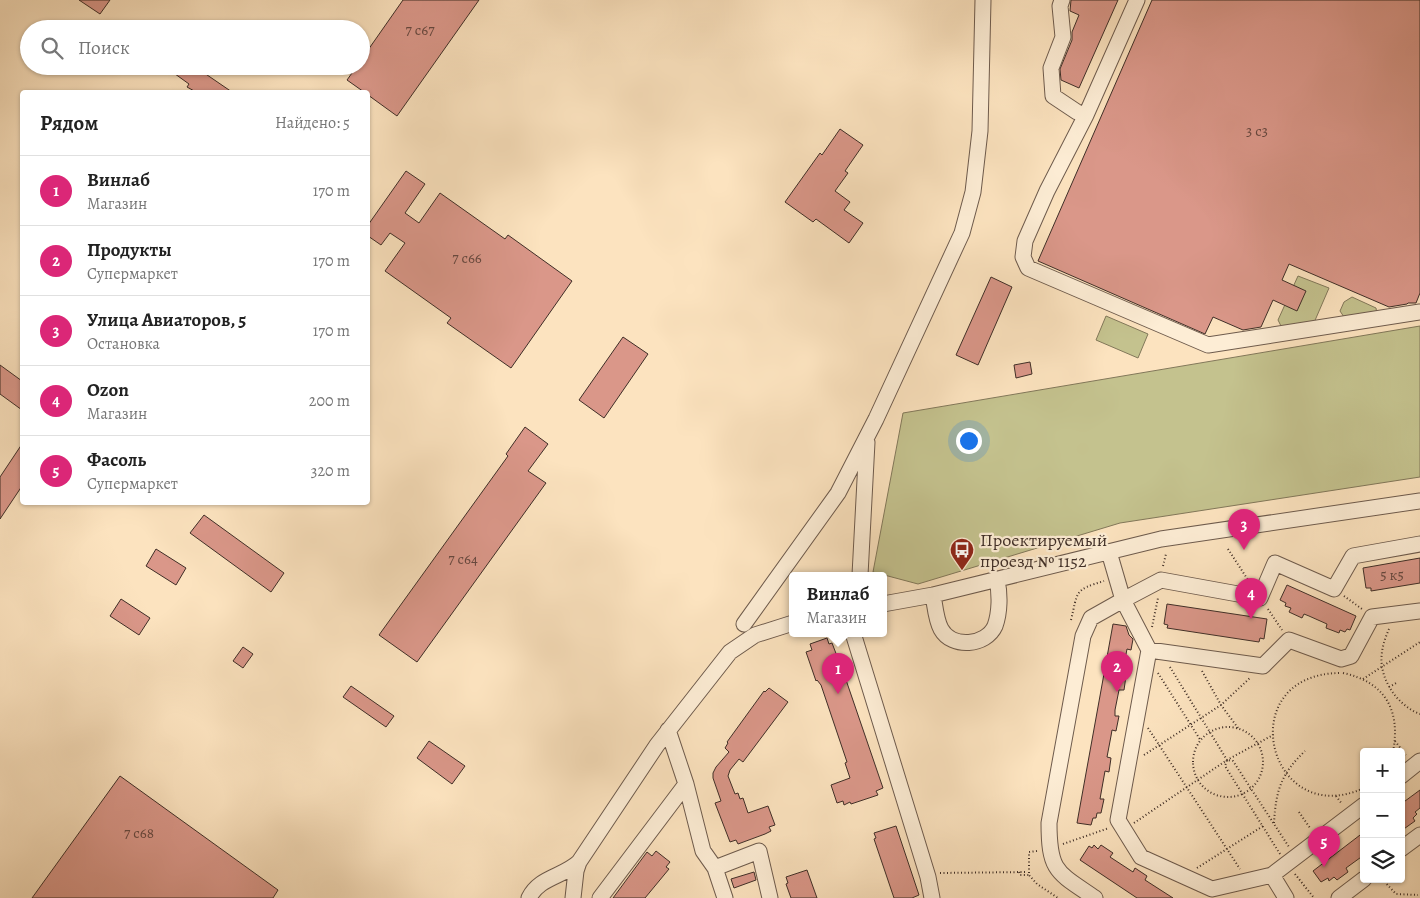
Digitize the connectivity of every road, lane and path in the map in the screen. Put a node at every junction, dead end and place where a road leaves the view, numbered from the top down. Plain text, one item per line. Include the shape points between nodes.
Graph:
1 (983, 0) edge
2 (1062, 0) edge
3 (1137, 0) edge
4 (1086, 115) junction
5 (1419, 311) edge
6 (867, 436) junction
7 (1420, 501) edge
8 (1420, 544) edge
9 (1228, 549) dead end
10 (1110, 552) junction
11 (860, 572) edge
12 (1116, 579) junction
13 (997, 580) junction
14 (1333, 588) junction
15 (934, 595) junction
16 (1260, 598) junction
17 (1123, 600) junction
18 (887, 603) edge
19 (1420, 611) edge
20 (1396, 614) junction
21 (1372, 616) junction
22 (1071, 620) dead end
23 (744, 624) dead end
24 (789, 624) edge
25 (854, 637) edge
26 (1289, 640) junction
27 (1420, 642) edge
28 (1152, 652) junction
29 (1193, 656) junction
30 (1263, 666) junction
31 (1382, 666) junction
32 (1363, 679) junction
33 (1396, 683) dead end
34 (1389, 687) junction
35 (1221, 705) junction
36 (1137, 712) junction
37 (1420, 714) edge
38 (1202, 718) junction
39 (1191, 725) junction
40 (1238, 728) junction
41 (668, 730) junction
42 (1210, 732) junction
43 (1273, 735) junction
44 (1201, 741) junction
45 (1395, 741) junction
46 (1258, 743) junction
47 (1159, 745) junction
48 (1394, 748) edge
49 (1305, 751) dead end
50 (1228, 760) junction
51 (1417, 763) edge
52 (1127, 766) junction
53 (1286, 773) junction
54 (1405, 773) edge
55 (1199, 780) junction
56 (686, 784) junction
57 (1187, 788) junction
58 (1251, 788) junction
59 (1360, 790) edge
60 (1243, 794) junction
61 (1360, 808) edge
62 (1299, 812) dead end
63 (1274, 823) junction
64 (1263, 826) junction
65 (1122, 827) junction
66 (1420, 835) edge
67 (1318, 840) junction
68 (1405, 846) edge
69 (1049, 849) junction
70 (1227, 850) junction
71 (1029, 852) dead end
72 (1291, 861) junction
73 (579, 862) junction
74 (715, 868) junction
75 (1029, 873) junction
76 (928, 876) junction
77 (1184, 876) junction
78 (1272, 876) junction
79 (1247, 881) junction
80 (1360, 882) edge
81 (1386, 883) edge
82 (1058, 890) dead end
83 (1053, 895) junction
84 (1418, 895) dead end
85 (529, 898) edge
86 (573, 898) edge
87 (600, 898) edge
88 (725, 898) edge
89 (770, 898) edge
90 (932, 898) edge
91 (1058, 898) edge
92 (1095, 898) edge
93 (1286, 898) edge
94 (1314, 898) edge
95 (1339, 898) edge

1 - 6 street via 980,131 973,192 962,233
2 - 4 street via 1062,36 1051,68 1053,96
3 - 4 street
4 - 5 street via 1024,241 1023,257 1028,268 1208,346
6 - 11 street
6 - 23 street via 838,493
7 - 10 street via 1161,539
8 - 14 street via 1353,556
9 - 16 path
10 - 12 street
10 - 13 street
12 - 17 street
12 - 22 path via 1084,587 1078,593
13 - 15 street
13 - 15 street via 999,602 994,626 981,640 961,642 945,635 940,628
14 - 16 street via 1276,563
14 - 21 path
15 - 18 street
16 - 17 street via 1161,580
16 - 26 path
17 - 28 street
17 - 69 street via 1091,618 1083,636 1049,823
19 - 20 street
20 - 21 street
20 - 31 path via 1383,645
21 - 26 street via 1351,656 1340,659
24 - 41 street via 755,635 730,652
25 - 76 street
26 - 30 street
27 - 31 path
28 - 29 street
28 - 36 street
28 - 38 path
28 - 39 path
29 - 30 street
29 - 35 path
30 - 35 path
31 - 32 path
31 - 34 path
32 - 43 path via 1336,673 1314,675 1302,681 1282,700
32 - 45 path via 1378,688 1388,703 1395,724
33 - 34 path
34 - 37 path via 1405,706
35 - 38 path
35 - 40 path
36 - 47 path
36 - 52 street
38 - 39 path
38 - 42 path
39 - 44 path
39 - 47 path
40 - 42 path
40 - 46 path
41 - 56 street
41 - 73 street
42 - 44 path
42 - 50 path
43 - 46 path
43 - 53 path via 1275,752
44 - 55 path via 1194,760
45 - 48 path
45 - 51 path
46 - 50 path
46 - 58 path via 1263,765
47 - 52 path
47 - 57 path
49 - 53 path
50 - 55 path
50 - 58 path via 1233,761
50 - 60 path via 1225,766
51 - 54 street
52 - 65 street via 1118,820
53 - 59 path via 1301,786 1322,795 1339,796
53 - 63 path via 1277,795
55 - 57 path
55 - 60 path via 1218,796
56 - 74 street via 703,851
56 - 87 street
57 - 65 path
57 - 70 path
58 - 60 path
58 - 63 path
60 - 64 path
61 - 67 street
62 - 67 path
63 - 72 path
64 - 70 path
64 - 72 path
65 - 69 path
65 - 77 street via 1141,857
66 - 68 street
67 - 72 street
69 - 92 street via 1061,874
70 - 77 path
70 - 79 path
71 - 75 path
72 - 78 street
72 - 94 path
73 - 85 street via 566,873 537,885
73 - 86 street
74 - 88 street
74 - 89 street via 759,851
75 - 76 path via 941,872
75 - 83 path via 1037,884
76 - 90 street
77 - 79 street via 1212,889
78 - 79 street
78 - 93 street
80 - 95 street
81 - 84 path via 1396,894
82 - 83 path
83 - 91 path

